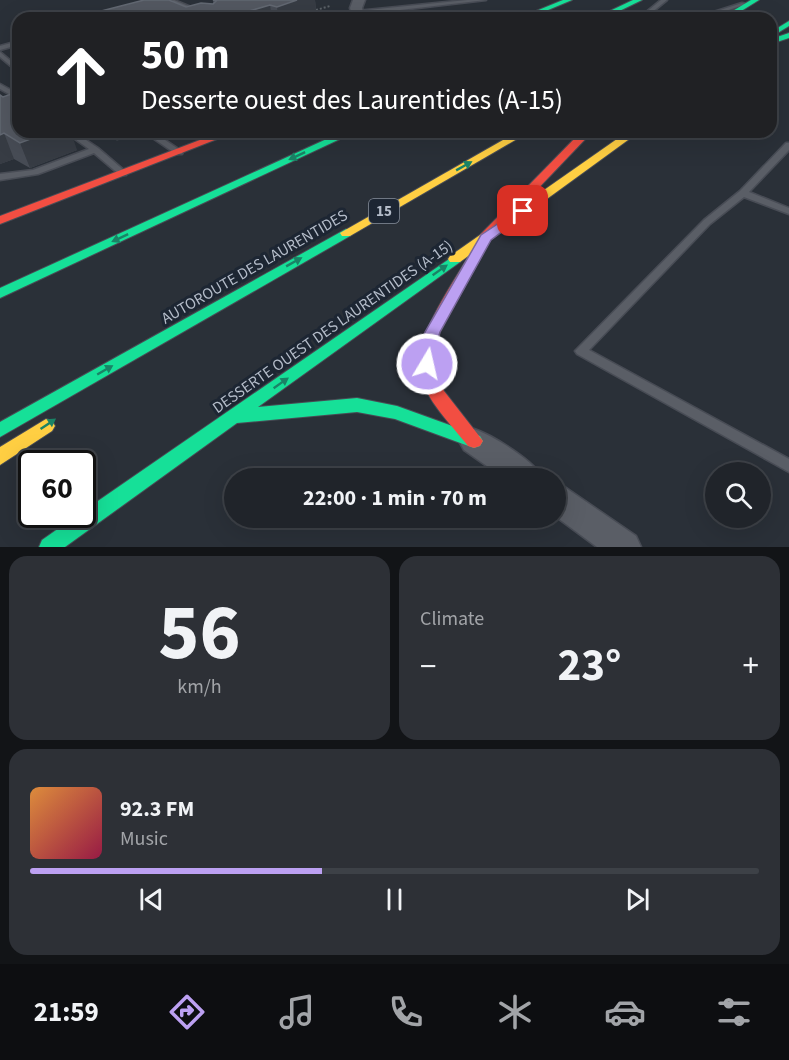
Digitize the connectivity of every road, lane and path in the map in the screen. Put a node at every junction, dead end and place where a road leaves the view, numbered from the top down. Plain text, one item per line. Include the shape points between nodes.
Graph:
1 (483, 0) edge
2 (569, 0) edge
3 (639, 0) edge
4 (664, 0) edge
5 (755, 1) edge
6 (330, 6) dead end
7 (154, 7) edge
8 (316, 10) dead end
9 (198, 12) edge
10 (389, 12) edge
11 (538, 12) edge
12 (613, 12) edge
13 (649, 12) edge
14 (718, 12) edge
15 (736, 12) edge
16 (0, 54) edge
17 (12, 65) edge
18 (78, 138) edge
19 (157, 138) edge
20 (215, 138) edge
21 (337, 138) edge
22 (513, 138) edge
23 (581, 138) edge
24 (626, 138) edge
25 (789, 145) edge
26 (95, 150) junction
27 (179, 152) junction
28 (123, 173) junction
29 (0, 177) edge
30 (742, 193) junction
31 (789, 211) edge
32 (0, 220) edge
33 (486, 237) junction
34 (62, 264) junction
35 (0, 287) edge
36 (243, 291) junction
37 (0, 293) edge
38 (97, 391) dead end
39 (58, 417) dead end
40 (234, 417) junction
41 (0, 430) edge
42 (474, 441) junction
43 (0, 457) edge
44 (789, 466) edge
45 (513, 468) edge
46 (566, 506) edge
47 (49, 547) edge
48 (624, 547) edge

1 - 10 lane
2 - 11 main road
3 - 12 main road
4 - 13 lane
5 - 14 lane
5 - 15 main road
6 - 8 path
7 - 9 lane via 174,2
16 - 17 lane
18 - 26 lane
19 - 27 lane
20 - 27 main road
21 -> 34 main road
36 -> 22 main road, AUTOROUTE DES LAURENTIDES / 15
23 - 33 main road
24 - 33 main road, DESSERTE OUEST DES LAURENTIDES (A-15)
25 - 30 lane
26 - 28 lane
26 - 29 lane via 35,172
27 - 28 main road
28 - 32 main road
30 - 31 lane
30 - 44 lane via 707,222 581,351
40 -> 33 main road, DESSERTE OUEST DES LAURENTIDES (A-15)
33 - 42 main road via 427,349 429,373 437,394
34 - 35 main road
34 - 37 main road
36 - 38 main road
41 -> 36 main road, AUTOROUTE DES LAURENTIDES / 15
43 -> 39 main road
40 - 42 main road via 357,405 397,413
40 - 47 main road, DESSERTE OUEST DES LAURENTIDES (A-15)
42 - 45 street
46 - 48 street

